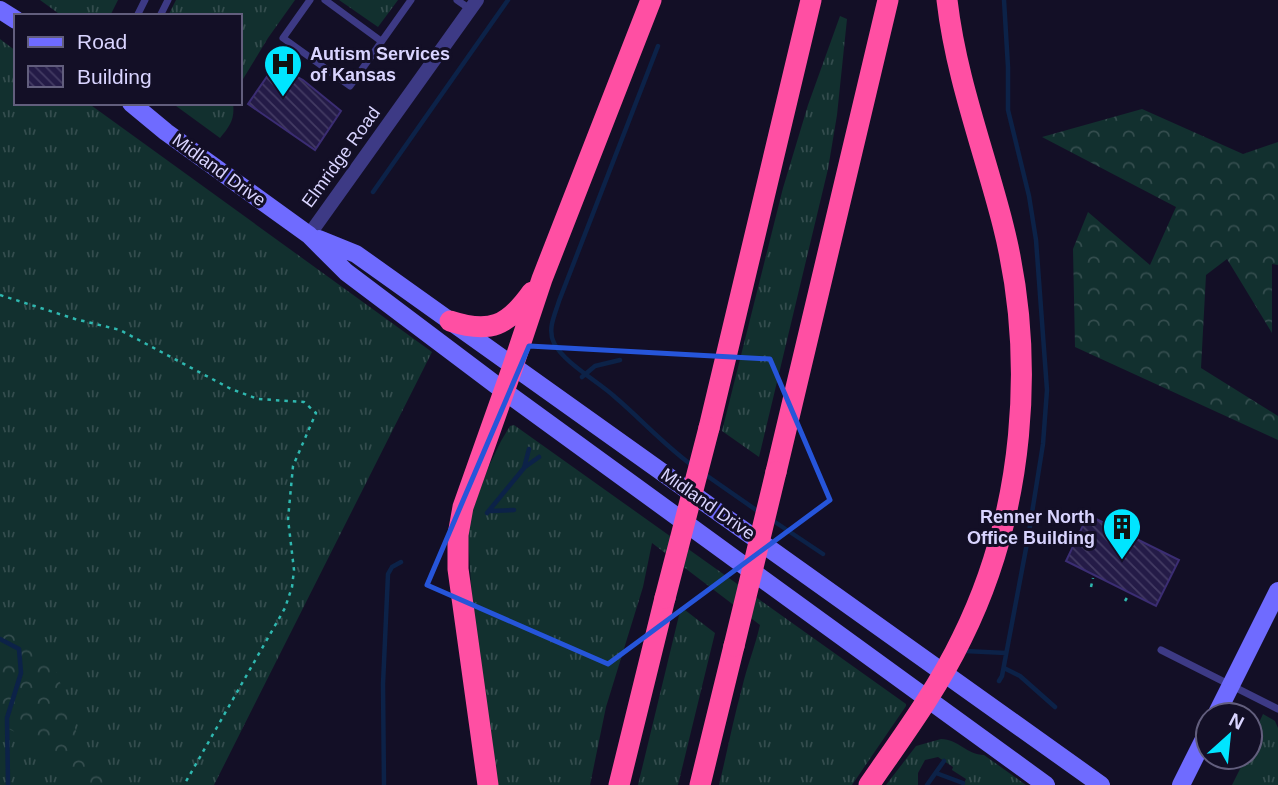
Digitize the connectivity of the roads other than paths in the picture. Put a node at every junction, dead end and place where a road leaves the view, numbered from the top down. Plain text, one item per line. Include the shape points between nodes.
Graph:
1 (310, 0) edge
2 (325, 0) edge
3 (411, 0) edge
4 (457, 0) edge
5 (651, 0) edge
6 (811, 0) edge
7 (888, 0) edge
8 (947, 0) edge
9 (474, 5) edge
10 (381, 41) junction
11 (133, 105) edge
12 (309, 235) junction
13 (542, 279) junction
14 (450, 321) junction
15 (513, 366) junction
16 (504, 391) junction
17 (1278, 591) edge
18 (1161, 650) dead end
19 (944, 671) junction
20 (1231, 685) junction
21 (928, 699) junction
22 (1223, 701) edge
23 (1278, 709) edge
24 (1194, 759) edge
25 (488, 785) edge
26 (619, 785) edge
27 (700, 785) edge
28 (869, 785) edge
29 (1046, 785) edge
30 (1101, 785) edge
31 (1181, 785) edge

1 - 10 lane via 283,38 350,86
2 - 10 lane
3 - 10 lane
4 - 9 lane
5 - 13 highway
6 - 26 highway, bridge
7 - 27 highway, bridge
8 - 19 highway via 962,87 1006,239 1017,302 1021,370 1017,446 1003,520 980,597
9 - 12 street, Elmridge Road
11 - 12 main road, Midland Drive
12 - 14 main road, Midland Drive via 356,254
12 - 16 main road, Midland Drive via 346,272
13 - 14 highway via 505,321 483,327
13 - 15 highway
14 - 15 main road, Midland Drive
15 - 16 highway
15 - 19 main road, Midland Drive
16 - 21 main road, Midland Drive
16 - 25 highway via 463,507 458,535 458,569
17 - 20 main road
18 - 20 lane
19 - 21 highway
19 - 30 main road, Midland Drive
20 - 22 main road
20 - 23 lane
21 - 28 highway
21 - 29 main road, Midland Drive
24 - 31 main road

